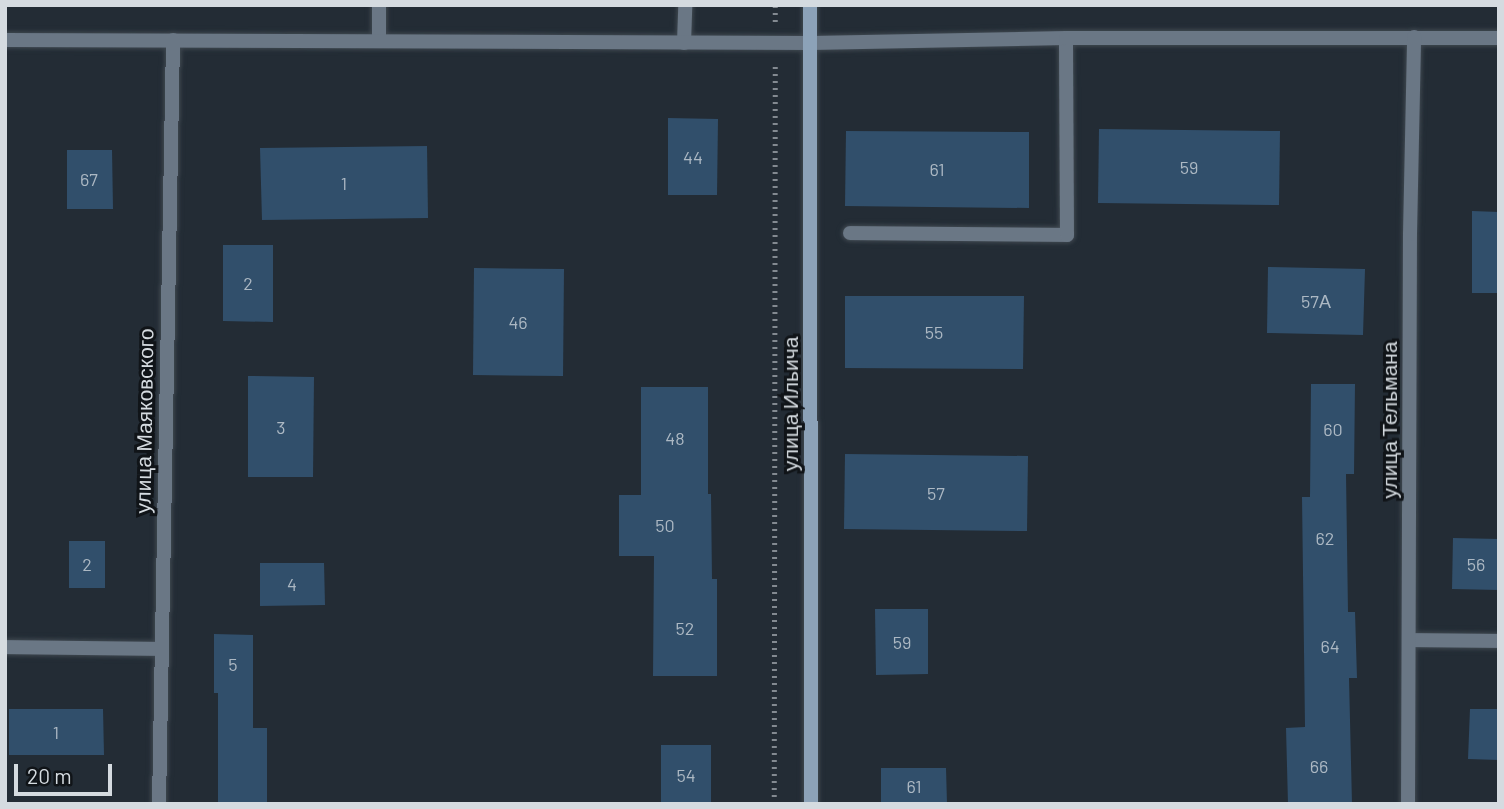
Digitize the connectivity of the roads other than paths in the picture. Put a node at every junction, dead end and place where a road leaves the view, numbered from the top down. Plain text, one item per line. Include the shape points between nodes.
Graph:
1 (379, 5) edge
2 (685, 5) edge
3 (810, 5) edge
4 (1414, 37) junction
5 (1066, 38) junction
6 (1499, 38) edge
7 (5, 40) edge
8 (173, 40) junction
9 (379, 41) junction
10 (684, 43) junction
11 (811, 43) junction
12 (850, 233) dead end
13 (1410, 640) junction
14 (1499, 641) edge
15 (5, 647) edge
16 (160, 649) junction
17 (159, 804) edge
18 (811, 804) edge
19 (1408, 804) edge

1 - 9 street
2 - 10 street
3 - 11 street, улица Ильича
4 - 5 street
4 - 6 street
4 - 13 street, улица Тельмана
5 - 11 street
5 - 12 street via 1066,235
7 - 8 street
8 - 9 street
8 - 16 street, улица Маяковского
9 - 10 street
10 - 11 street
11 - 18 street, улица Ильича
13 - 14 street
13 - 19 street, улица Тельмана
15 - 16 street
16 - 17 street, улица Маяковского

